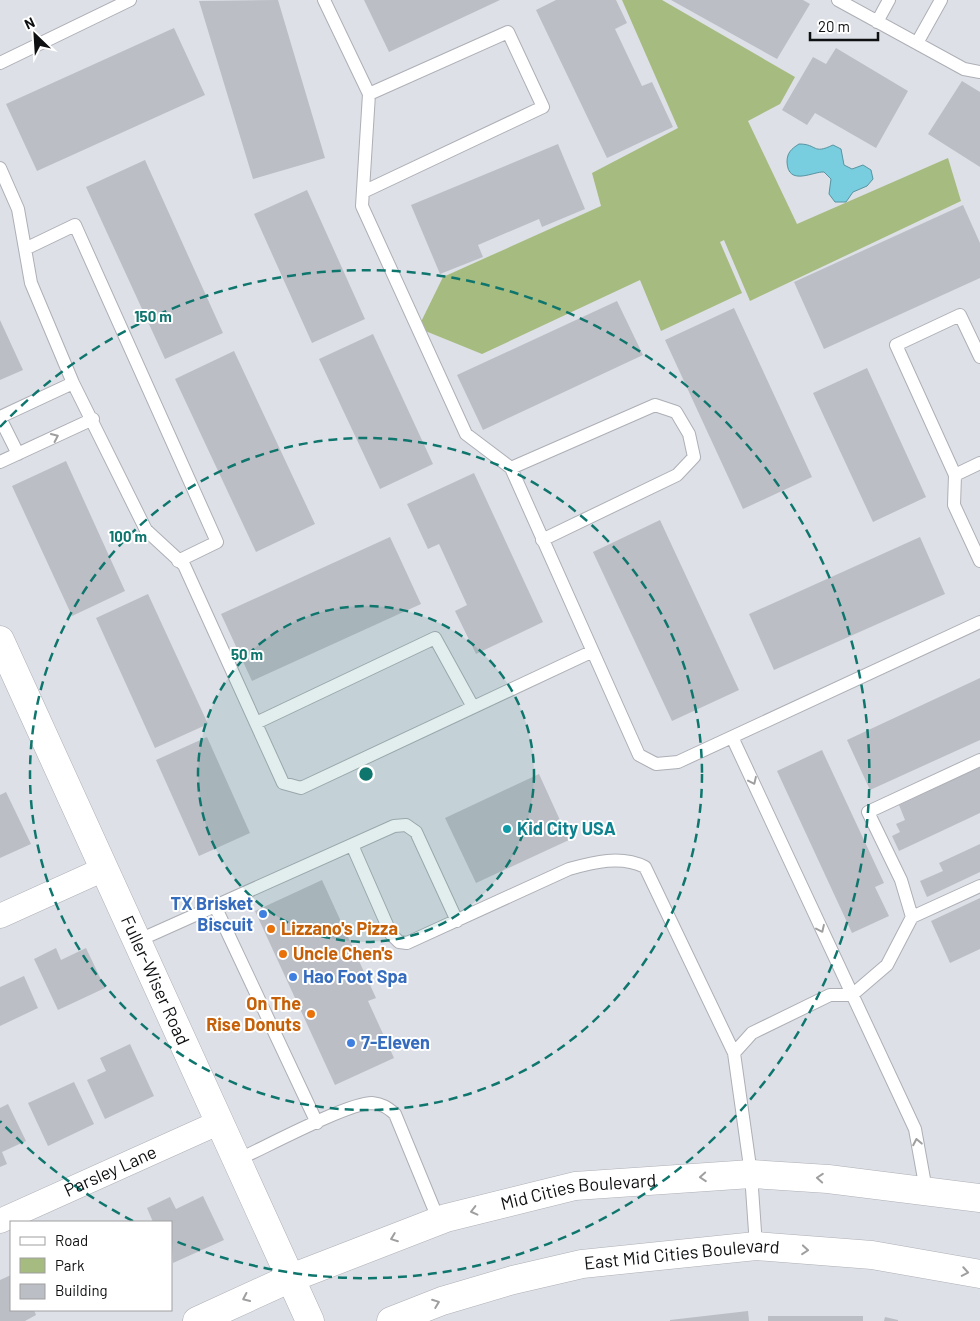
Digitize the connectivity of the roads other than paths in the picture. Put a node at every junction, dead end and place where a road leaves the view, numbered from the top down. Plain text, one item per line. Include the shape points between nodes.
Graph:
1 (130, 0) edge
2 (324, 0) edge
3 (838, 0) edge
4 (889, 0) edge
5 (941, 0) edge
6 (877, 22) junction
7 (917, 43) junction
8 (0, 63) edge
9 (980, 72) edge
10 (369, 94) junction
11 (0, 168) edge
12 (363, 192) junction
13 (25, 249) junction
14 (980, 357) edge
15 (73, 384) junction
16 (0, 417) edge
17 (92, 419) junction
18 (18, 454) junction
19 (0, 462) edge
20 (980, 463) edge
21 (510, 468) junction
22 (955, 475) junction
23 (542, 540) junction
24 (178, 560) junction
25 (980, 561) edge
26 (980, 622) edge
27 (0, 640) edge
28 (591, 652) junction
29 (473, 707) junction
30 (256, 723) junction
31 (732, 737) junction
32 (980, 760) edge
33 (352, 845) junction
34 (104, 869) junction
35 (980, 886) edge
36 (215, 906) junction
37 (0, 916) edge
38 (912, 917) junction
39 (457, 921) junction
40 (137, 941) junction
41 (852, 995) junction
42 (734, 1053) junction
43 (220, 1122) junction
44 (317, 1123) junction
45 (237, 1160) junction
46 (751, 1174) junction
47 (926, 1190) junction
48 (980, 1198) edge
49 (439, 1220) junction
50 (0, 1221) edge
51 (756, 1246) junction
52 (980, 1274) edge
53 (291, 1278) junction
54 (197, 1321) edge
55 (310, 1321) edge
56 (391, 1321) edge

1 - 8 lane
2 - 10 lane
3 - 6 lane
4 - 6 lane
5 - 7 lane
6 - 7 lane
7 - 9 lane via 964,69
10 - 12 lane
10 - 12 lane via 508,32 543,107
11 - 13 lane via 18,209
12 - 21 lane via 362,206 466,434
13 - 15 lane via 31,283
13 - 24 lane via 75,225 218,542
14 - 22 lane via 960,315 896,345
15 - 16 lane
15 - 17 lane
16 - 18 lane
18 -> 17 lane
17 - 24 lane via 146,530
18 - 19 lane
20 - 22 lane
21 - 23 lane
21 - 23 lane via 655,405 676,412 689,434 694,457 677,475
22 - 25 lane via 954,505
23 - 28 lane
24 - 30 lane via 184,565
26 - 31 lane
27 - 34 main road, Fuller-Wiser Road
28 - 29 lane
28 - 31 lane via 639,755 656,764 678,762
29 - 30 lane via 301,788 283,783
29 - 30 lane via 436,638
31 -> 41 lane
32 - 38 lane via 868,812 901,880
33 - 36 lane
33 - 39 lane via 394,826 406,825 416,832
33 - 39 lane via 391,934 399,942 407,943
34 - 37 street
34 - 40 main road, Fuller-Wiser Road
35 - 38 lane
36 - 40 lane
36 - 44 lane
38 - 41 lane via 887,965
39 - 42 lane via 569,869 597,862 632,860 645,867
40 - 43 main road, Fuller-Wiser Road
41 - 42 lane via 830,996 752,1033
47 -> 41 lane via 915,1129
42 - 46 lane
43 - 45 main road, Fuller-Wiser Road
43 - 50 street, Parsley Lane
44 - 45 lane
44 - 49 lane via 370,1103 385,1105 395,1114
45 - 53 main road, Fuller-Wiser Road
47 -> 46 main road, Mid Cities Boulevard
46 -> 49 main road, Mid Cities Boulevard via 575,1186
46 - 51 lane
47 - 48 main road, Mid Cities Boulevard
49 -> 53 main road, Mid Cities Boulevard
51 -> 52 main road, East Mid Cities Boulevard via 872,1255
56 -> 51 main road, East Mid Cities Boulevard via 442,1301 582,1264
53 -> 54 main road, Mid Cities Boulevard
53 - 55 main road, Fuller-Wiser Road

